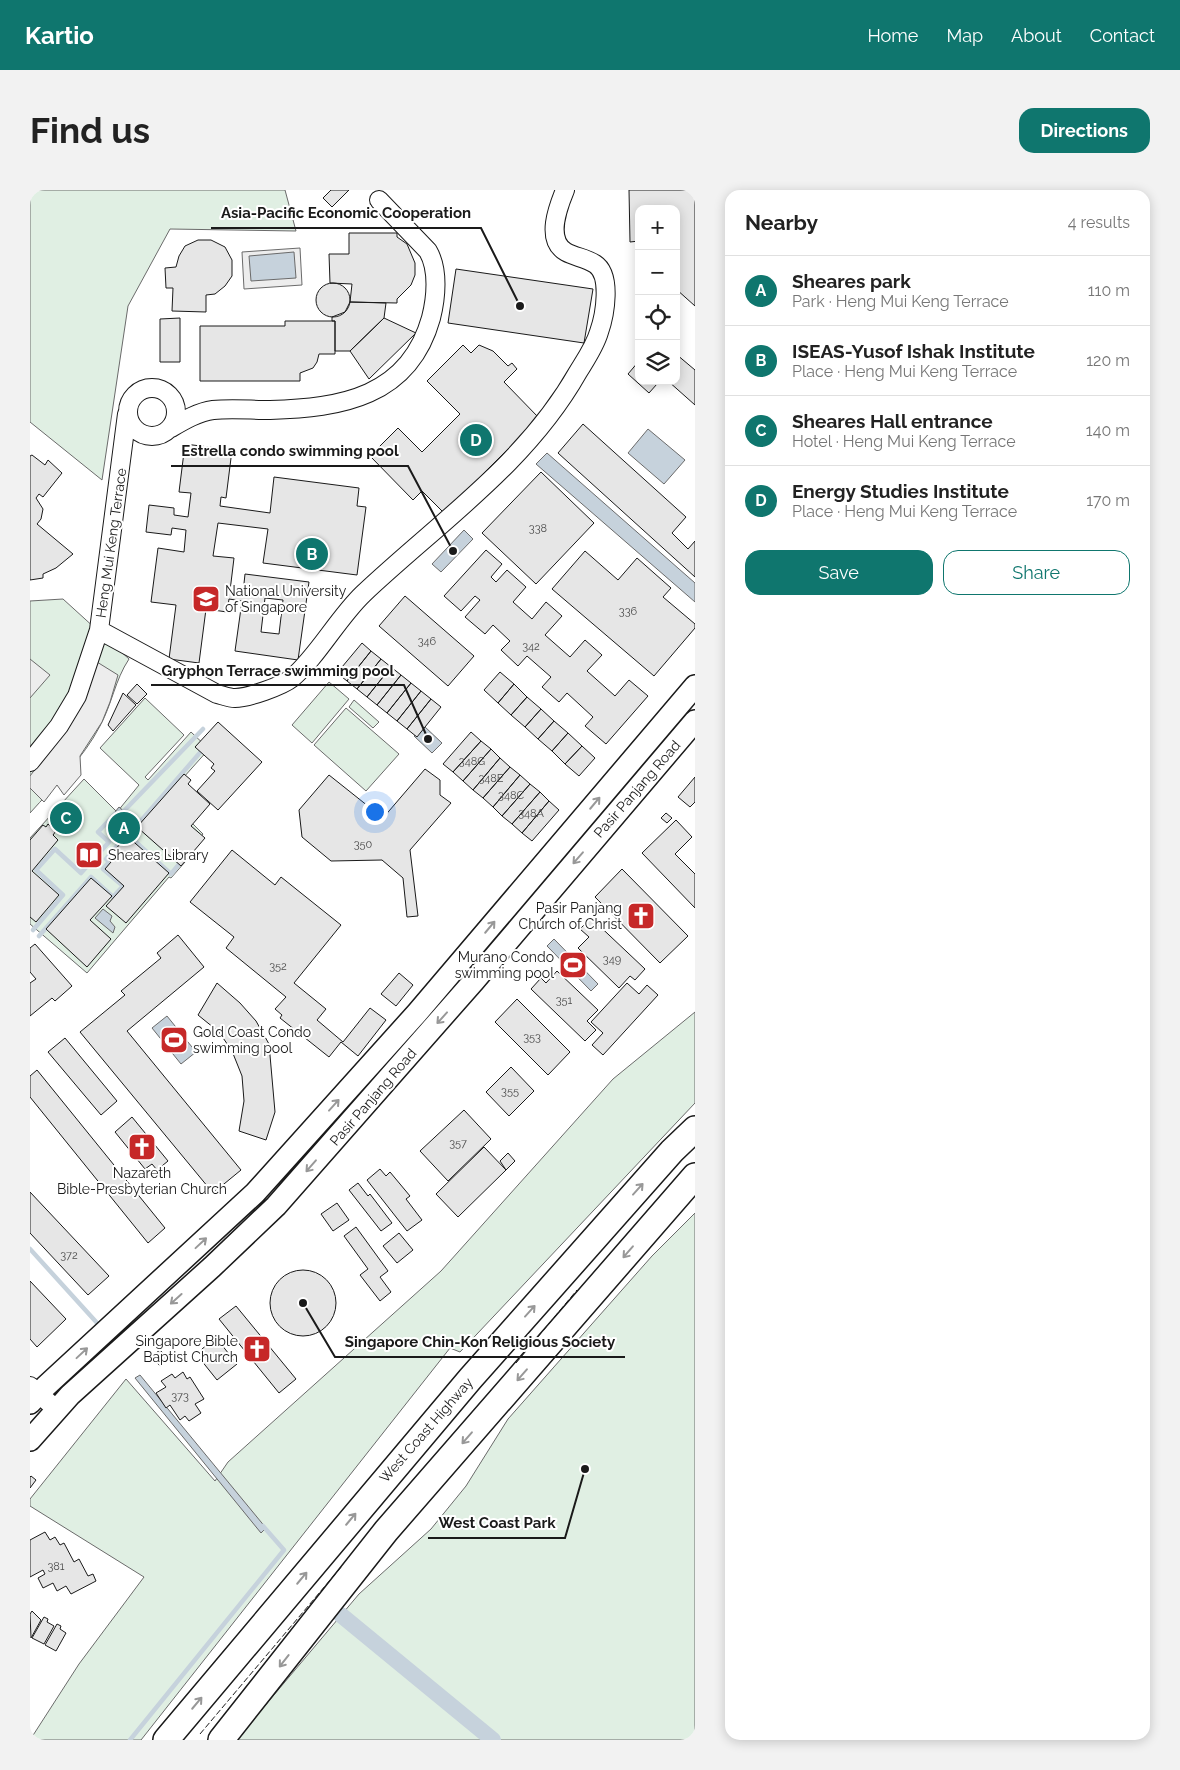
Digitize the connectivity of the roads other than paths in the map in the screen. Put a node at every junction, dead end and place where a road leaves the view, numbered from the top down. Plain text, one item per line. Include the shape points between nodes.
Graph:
1 (565, 190) edge
2 (378, 200) dead end
3 (172, 397) junction
4 (212, 410) junction
5 (127, 414) junction
6 (171, 428) junction
7 (151, 437) junction
8 (123, 455) junction
9 (99, 630) junction
10 (695, 686) edge
11 (672, 712) junction
12 (693, 728) edge
13 (30, 762) edge
14 (695, 1129) edge
15 (695, 1176) edge
16 (33, 1394) edge
17 (56, 1409) junction
18 (30, 1440) edge
19 (166, 1740) edge
20 (221, 1740) edge

1 - 9 street, Heng Mui Keng Terrace via 556,214 559,246 598,267 606,293 599,334 586,358 566,393 531,440 458,512 363,595 291,679 255,694 235,698 217,694
2 - 4 street, Heng Mui Keng Terrace via 433,259 436,286 429,327 398,375 384,387 343,402 272,410
3 - 4 street, Heng Mui Keng Terrace
3 - 5 street, Heng Mui Keng Terrace via 162,389 149,387 138,392 130,402
3 - 6 street via 177,407
4 - 6 street, Heng Mui Keng Terrace
5 - 7 street via 131,425 140,434
5 - 8 street, Heng Mui Keng Terrace
6 - 7 street, Heng Mui Keng Terrace via 165,434
7 - 8 street, Heng Mui Keng Terrace
8 - 9 street, Heng Mui Keng Terrace
9 - 13 street, Heng Mui Keng Terrace via 77,696 59,726
10 - 11 main road, Pasir Panjang Road
11 - 12 street, Pasir Panjang Road
16 -> 11 main road, Pasir Panjang Road via 255,1193 417,1012
12 -> 17 main road, Pasir Panjang Road via 276,1206
19 -> 14 highway, West Coast Highway via 470,1379
15 -> 20 highway via 397,1519
16 - 17 street
17 - 18 main road, Pasir Panjang Road

